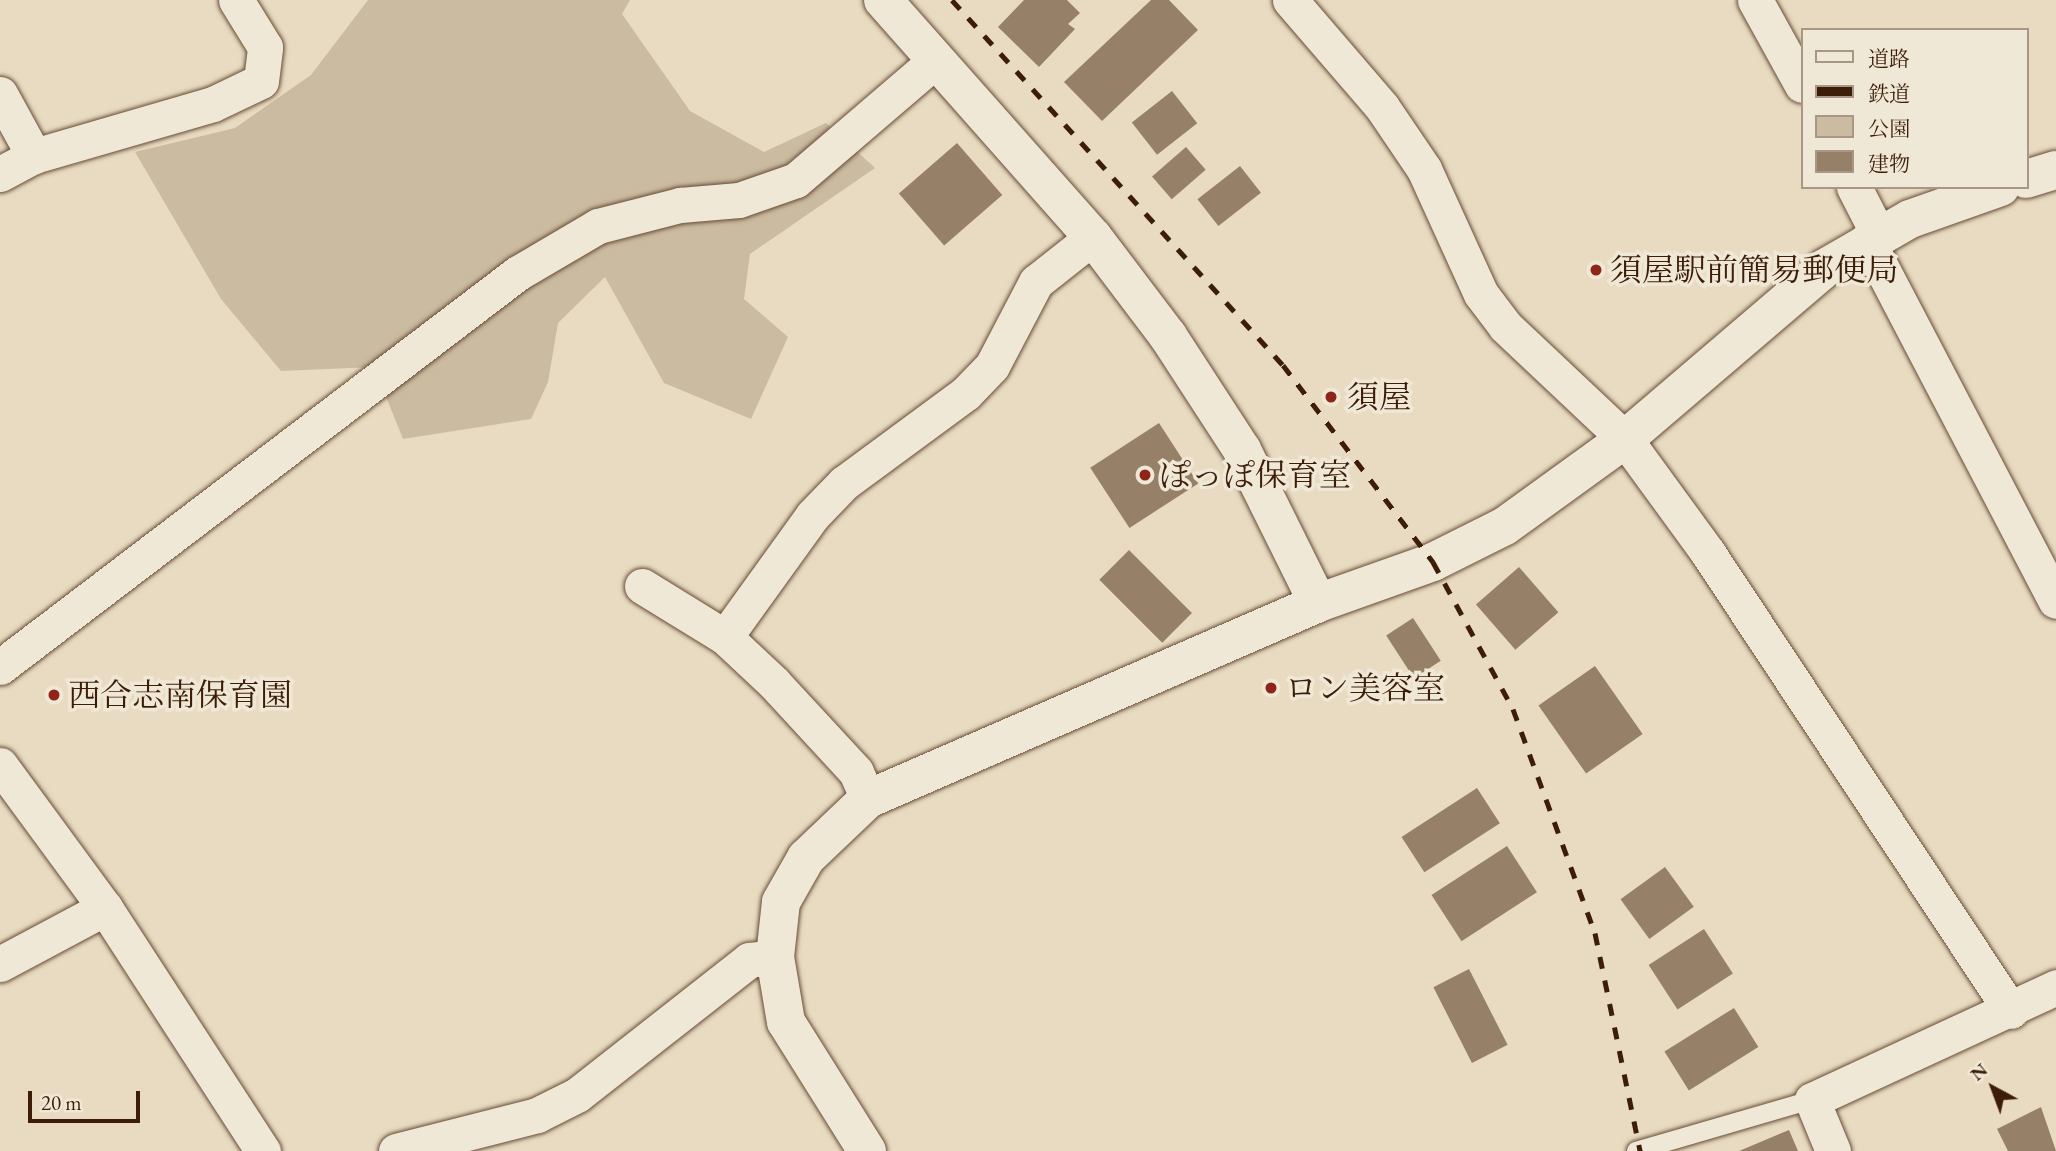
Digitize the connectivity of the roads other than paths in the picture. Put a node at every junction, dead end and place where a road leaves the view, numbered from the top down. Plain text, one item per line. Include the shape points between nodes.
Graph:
1 (236, 0) edge
2 (883, 0) edge
3 (1290, 0) edge
4 (1755, 0) edge
5 (936, 60) junction
6 (1800, 81) edge
7 (0, 94) edge
8 (34, 156) junction
9 (2056, 170) edge
10 (0, 174) edge
11 (2028, 178) edge
12 (1855, 189) edge
13 (1996, 189) edge
14 (1093, 237) junction
15 (1873, 237) junction
16 (1625, 439) junction
17 (642, 586) dead end
18 (2056, 601) edge
19 (1318, 603) junction
20 (725, 637) junction
21 (0, 667) edge
22 (0, 765) edge
23 (868, 799) junction
24 (105, 908) junction
25 (775, 957) junction
26 (0, 964) edge
27 (2056, 987) edge
28 (2011, 1011) junction
29 (1812, 1100) junction
30 (263, 1151) edge
31 (396, 1151) edge
32 (867, 1151) edge
33 (1636, 1151) edge
34 (1833, 1151) edge

1 - 8 street via 265,47 261,81 213,104
2 - 5 street
3 - 16 street via 1382,107 1424,169 1481,294 1506,327
4 - 6 street
5 - 14 street
5 - 21 street via 796,180 739,200 680,205 598,226 519,273
7 - 8 street
8 - 10 street
9 - 11 street
12 - 15 street
13 - 15 street
14 - 19 street via 1242,450
14 - 20 street via 1036,282 983,375 813,515
15 - 16 street
15 - 18 street
16 - 19 street via 1505,526 1433,562
16 - 28 street via 1708,553
17 - 20 street
19 - 23 street
20 - 23 street via 856,772
22 - 24 street
23 - 25 street via 806,858 781,902
24 - 26 street
24 - 30 street
25 - 31 street via 749,960 577,1094 537,1115
25 - 32 street via 786,1022
27 - 28 street
28 - 29 street
29 - 33 lane
29 - 34 street

